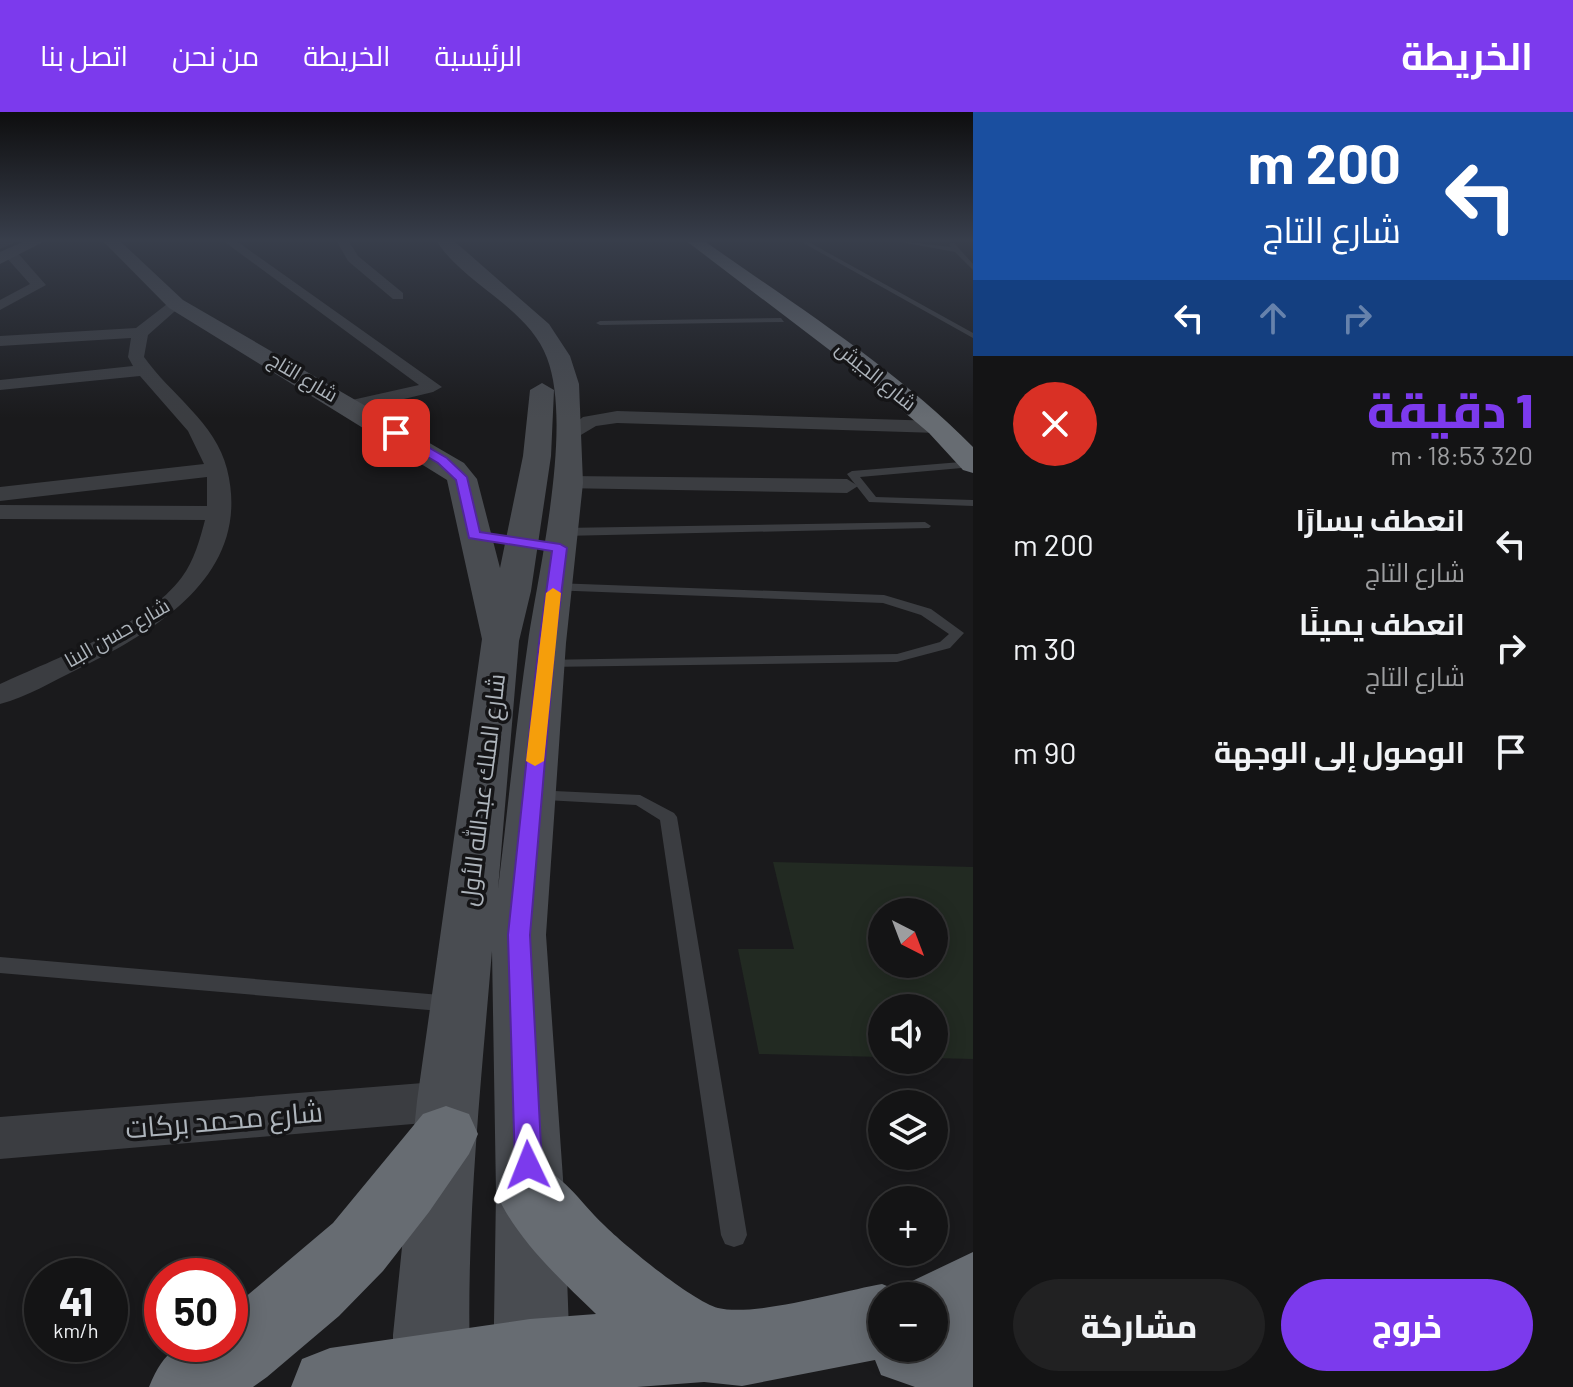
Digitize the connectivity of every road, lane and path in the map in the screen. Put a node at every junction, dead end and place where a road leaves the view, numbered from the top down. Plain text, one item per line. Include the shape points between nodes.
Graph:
1 (171, 300) edge
2 (311, 300) edge
3 (490, 300) edge
4 (512, 300) edge
5 (755, 300) edge
6 (775, 300) edge
7 (800, 300) edge
8 (908, 300) edge
9 (176, 304) junction
10 (781, 320) junction
11 (600, 323) dead end
12 (140, 333) junction
13 (973, 336) edge
14 (0, 341) edge
15 (848, 353) junction
16 (903, 369) dead end
17 (144, 370) junction
18 (0, 385) edge
19 (350, 406) junction
20 (938, 427) junction
21 (569, 436) junction
22 (973, 464) edge
23 (217, 469) junction
24 (568, 483) junction
25 (847, 486) dead end
26 (0, 494) edge
27 (973, 503) edge
28 (0, 512) edge
29 (219, 513) junction
30 (925, 526) dead end
31 (474, 535) junction
32 (549, 552) junction
33 (500, 641) junction
34 (545, 663) junction
35 (0, 695) edge
36 (532, 795) junction
37 (0, 965) edge
38 (458, 1004) junction
39 (447, 1117) junction
40 (0, 1138) edge
41 (530, 1193) junction
42 (734, 1235) dead end
43 (973, 1288) edge
44 (948, 1301) edge
45 (862, 1333) edge
46 (704, 1344) junction
47 (948, 1354) edge
48 (973, 1358) edge
49 (531, 1372) edge
50 (432, 1378) edge
51 (336, 1386) edge
52 (188, 1387) edge

1 - 9 main road, شارع التاج
2 - 19 street via 433,387
3 - 32 main road, شارع الملك عبدالله الأول via 537,359
4 - 21 main road, شارع الملك عبدالله الأول via 550,343 567,384
5 - 10 highway
6 - 15 highway, شارع الجيش
7 - 16 highway, شارع الجيش
8 - 13 lane
9 - 12 street
9 - 19 main road, شارع التاج
10 - 11 lane
10 - 15 highway
12 - 14 street
12 - 17 street via 136,357
15 - 20 highway, شارع الجيش
17 - 18 street
17 - 23 street, شارع حسن البنا via 197,427
19 - 31 main road, شارع التاج via 454,469 462,479
20 - 21 street via 617,417 590,421
20 - 22 highway, شارع الجيش
21 - 24 main road, شارع الملك عبدالله الأول
22 - 27 lane via 852,474 873,500
23 - 26 street
23 - 29 street, شارع حسن البنا
24 - 25 street
24 - 32 main road, شارع الملك عبدالله الأول
28 - 29 street
29 - 35 street, شارع حسن البنا via 209,549 189,586 163,610
30 - 32 lane
31 - 32 main road
31 - 33 main road, شارع التاج
32 - 33 main road, شارع الملك عبدالله الأول via 513,591
32 - 34 main road, شارع الملك عبدالله الأول
32 - 34 lane via 884,599 926,612 957,633 945,645 897,658
33 - 38 main road, شارع الملك عبدالله الأول
34 - 36 main road, شارع الملك عبدالله الأول
36 - 41 main road, شارع الملك عبدالله الأول via 519,935
36 - 42 lane via 640,800 668,817
37 - 38 lane
38 - 39 main road, شارع الملك عبدالله الأول
39 - 40 street, شارع محمد بركات
39 - 50 main road, شارع الملك عبدالله الأول
39 - 52 highway via 380,1222 331,1275 285,1317
41 - 46 highway via 622,1289
41 - 49 main road, شارع الملك عبدالله الأول
43 - 44 highway
45 - 46 highway via 742,1348
46 - 49 highway
47 - 48 highway
49 - 50 highway
50 - 51 highway

